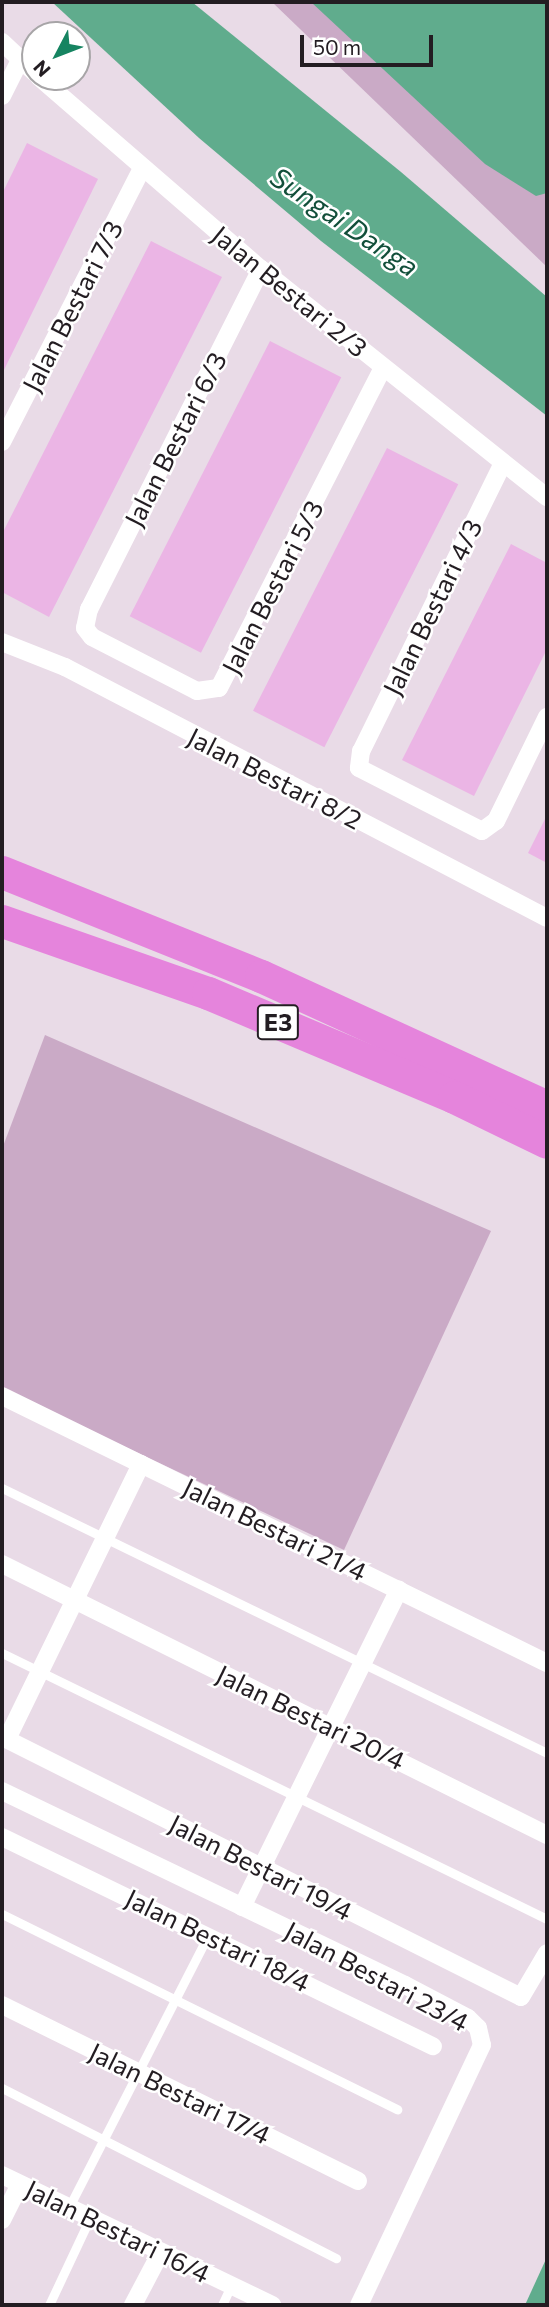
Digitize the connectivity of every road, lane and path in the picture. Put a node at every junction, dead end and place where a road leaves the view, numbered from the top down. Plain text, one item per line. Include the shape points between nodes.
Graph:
1 (2, 42) edge
2 (20, 60) joint
3 (55, 91) edge
4 (2, 96) edge
5 (142, 169) junction
6 (261, 269) junction
7 (383, 367) junction
8 (2, 442) edge
9 (503, 463) junction
10 (547, 497) edge
11 (89, 609) joint
12 (2, 642) edge
13 (547, 717) edge
14 (2, 872) edge
15 (547, 918) edge
16 (2, 921) edge
17 (547, 1107) edge
18 (547, 1142) edge
19 (2, 1396) edge
20 (141, 1464) junction
21 (2, 1489) edge
22 (104, 1539) junction
23 (2, 1564) edge
24 (399, 1590) junction
25 (74, 1600) junction
26 (2, 1653) edge
27 (547, 1663) edge
28 (362, 1665) junction
29 (40, 1670) junction
30 (331, 1727) junction
31 (4, 1738) edge
32 (547, 1753) edge
33 (2, 1791) edge
34 (296, 1797) junction
35 (547, 1835) edge
36 (2, 1837) edge
37 (262, 1867) junction
38 (242, 1907) junction
39 (2, 1914) edge
40 (547, 1919) edge
41 (208, 1934) junction
42 (547, 1954) edge
43 (175, 2000) junction
44 (2, 2005) edge
45 (433, 2046) dead end
46 (138, 2072) junction
47 (2, 2088) edge
48 (397, 2109) dead end
49 (103, 2140) junction
50 (2, 2175) edge
51 (358, 2181) dead end
52 (20, 2184) junction
53 (69, 2207) junction
54 (90, 2218) junction
55 (2, 2220) edge
56 (161, 2252) junction
57 (336, 2258) dead end
58 (231, 2286) junction
59 (49, 2305) edge
60 (133, 2305) edge
61 (222, 2305) edge
62 (272, 2305) edge
63 (359, 2305) edge

1 - 2 street
2 - 4 street
3 - 5 street, Jalan Bestari 2/3
5 - 6 street, Jalan Bestari 2/3
5 - 8 street, Jalan Bestari 7/3
6 - 7 street, Jalan Bestari 2/3
6 - 11 street, Jalan Bestari 6/3
7 - 9 street, Jalan Bestari 2/3
7 - 11 street, Jalan Bestari 5/3 via 219,688 197,691 101,644 85,628
9 - 10 street, Jalan Bestari 2/3
9 - 13 street, Jalan Bestari 4/3 via 361,751 359,768 482,831 496,821
12 - 15 street, Jalan Bestari 8/2 via 65,667
14 - 17 highway, E3 via 261,976
16 - 18 highway, E3 via 208,993 454,1097
19 - 20 street, Jalan Bestari 21/4
20 - 22 street
20 - 24 street, Jalan Bestari 21/4
21 - 22 lane
22 - 25 street
22 - 28 lane
23 - 25 street, Jalan Bestari 20/4
24 - 27 street, Jalan Bestari 21/4
24 - 28 street
25 - 29 street
25 - 30 street, Jalan Bestari 20/4
26 - 29 lane
28 - 30 street
28 - 32 lane
29 - 31 street
29 - 34 lane
30 - 34 street
30 - 35 street, Jalan Bestari 20/4
31 - 37 street, Jalan Bestari 19/4
33 - 38 street, Jalan Bestari 23/4
34 - 37 street
34 - 40 lane
36 - 41 street, Jalan Bestari 18/4
37 - 38 street
37 - 42 street, Jalan Bestari 19/4 via 521,1997
38 - 63 street, Jalan Bestari 23/4 via 458,2012 478,2028 482,2046
39 - 43 lane
41 - 43 lane
41 - 45 street, Jalan Bestari 18/4
43 - 46 lane
43 - 48 lane
44 - 46 street, Jalan Bestari 17/4
46 - 49 lane
46 - 51 street, Jalan Bestari 17/4
47 - 49 lane
49 - 53 lane
49 - 57 lane
50 - 52 street, Jalan Bestari 16/4
52 - 53 street, Jalan Bestari 16/4
52 - 55 street
53 - 54 street, Jalan Bestari 16/4
54 - 56 street, Jalan Bestari 16/4
54 - 59 lane
56 - 58 street, Jalan Bestari 16/4
56 - 60 street
58 - 61 lane
58 - 62 street, Jalan Bestari 16/4

